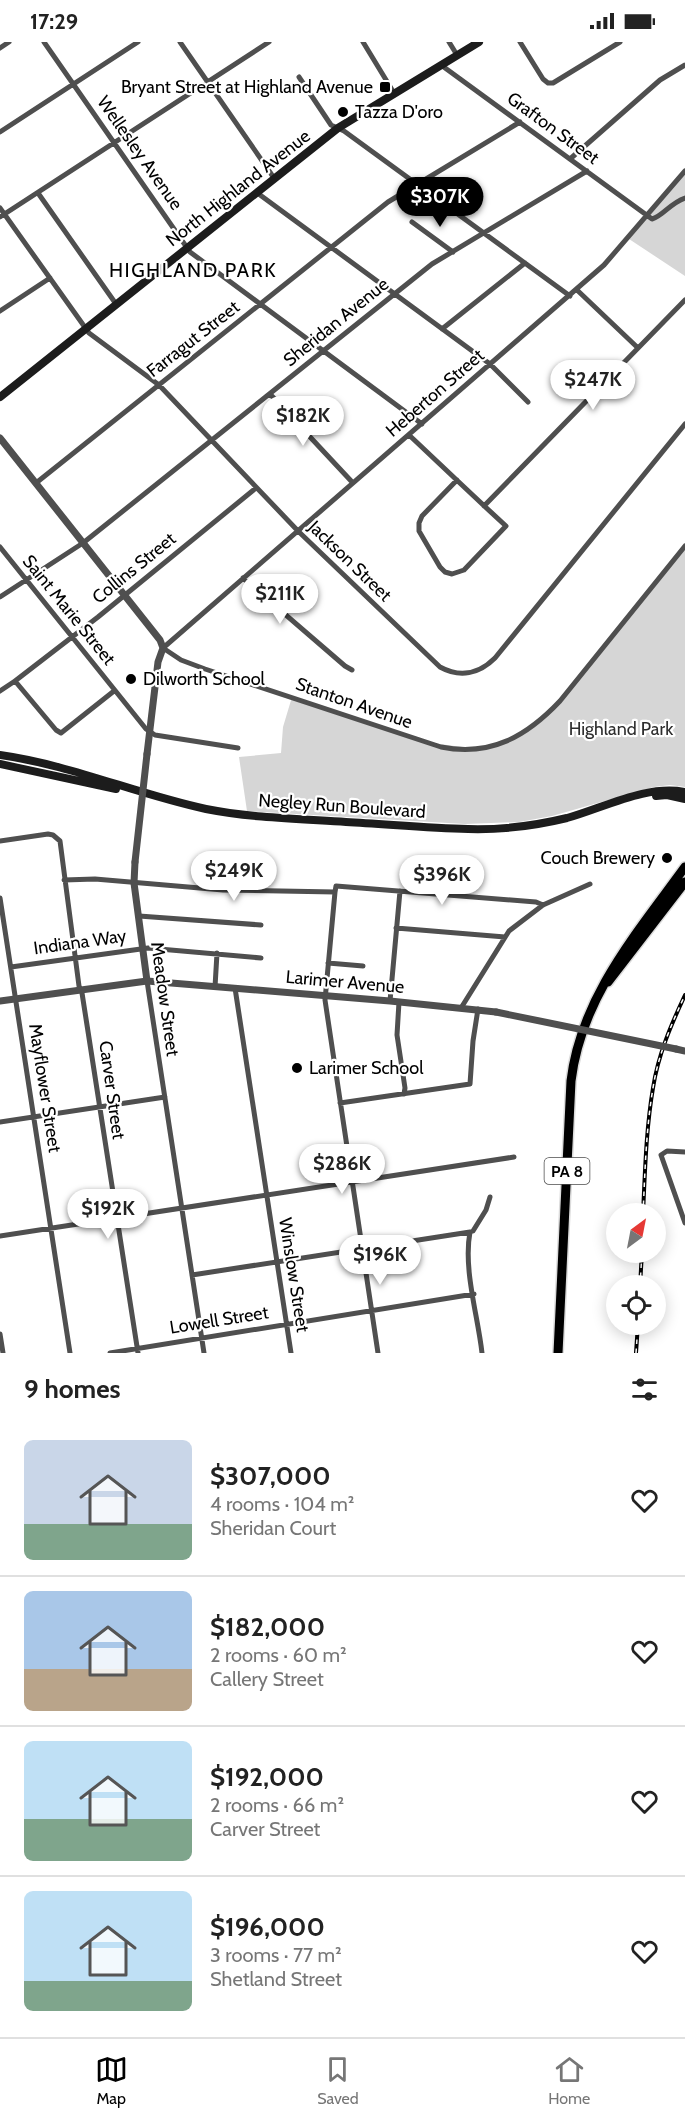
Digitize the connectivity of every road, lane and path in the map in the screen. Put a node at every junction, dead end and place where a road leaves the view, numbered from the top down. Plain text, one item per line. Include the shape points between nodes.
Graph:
1 (9, 42) edge
2 (44, 42) edge
3 (138, 42) edge
4 (180, 42) edge
5 (269, 42) edge
6 (363, 42) edge
7 (448, 42) edge
8 (478, 42) edge
9 (520, 42) edge
10 (620, 42) edge
11 (0, 48) edge
12 (457, 55) junction
13 (441, 64) junction
14 (685, 65) edge
15 (299, 77) dead end
16 (208, 82) junction
17 (73, 84) junction
18 (394, 93) junction
19 (520, 122) junction
20 (338, 128) junction
21 (0, 132) edge
22 (114, 143) junction
23 (570, 159) junction
24 (587, 171) junction
25 (685, 171) edge
26 (274, 178) junction
27 (417, 184) junction
28 (256, 192) junction
29 (38, 193) junction
30 (685, 198) edge
31 (0, 208) edge
32 (646, 215) junction
33 (2, 216) edge
34 (412, 222) dead end
35 (484, 233) junction
36 (187, 247) junction
37 (331, 247) junction
38 (453, 252) junction
39 (525, 263) junction
40 (50, 278) junction
41 (577, 291) junction
42 (395, 294) junction
43 (570, 296) junction
44 (685, 300) edge
45 (116, 304) junction
46 (261, 304) junction
47 (0, 311) edge
48 (86, 328) junction
49 (442, 329) junction
50 (638, 348) junction
51 (324, 351) junction
52 (490, 364) junction
53 (159, 385) junction
54 (270, 394) junction
55 (0, 397) edge
56 (528, 402) dead end
57 (422, 424) junction
58 (685, 424) edge
59 (409, 435) junction
60 (0, 438) edge
61 (212, 441) junction
62 (457, 480) junction
63 (36, 483) junction
64 (353, 483) junction
65 (256, 488) junction
66 (484, 506) junction
67 (298, 531) junction
68 (83, 543) junction
69 (685, 546) edge
70 (0, 548) edge
71 (243, 578) junction
72 (26, 580) junction
73 (124, 595) junction
74 (0, 597) edge
75 (71, 636) junction
76 (164, 648) junction
77 (352, 670) dead end
78 (15, 681) junction
79 (0, 691) edge
80 (114, 691) junction
81 (150, 732) junction
82 (238, 748) dead end
83 (0, 755) edge
84 (0, 764) edge
85 (685, 792) edge
86 (685, 799) edge
87 (0, 841) edge
88 (685, 867) edge
89 (64, 880) junction
90 (685, 882) edge
91 (134, 883) junction
92 (590, 884) dead end
93 (400, 891) junction
94 (335, 892) junction
95 (0, 898) edge
96 (543, 905) junction
97 (139, 916) junction
98 (261, 925) dead end
99 (396, 928) junction
100 (505, 937) junction
101 (143, 948) junction
102 (218, 954) junction
103 (75, 958) junction
104 (261, 958) dead end
105 (328, 963) junction
106 (363, 966) dead end
107 (10, 967) junction
108 (147, 981) junction
109 (215, 987) junction
110 (235, 988) junction
111 (81, 990) junction
112 (599, 993) junction
113 (326, 996) junction
114 (16, 999) junction
115 (0, 1001) edge
116 (390, 1001) junction
117 (399, 1002) junction
118 (461, 1008) junction
119 (478, 1010) junction
120 (685, 1051) edge
121 (404, 1094) junction
122 (165, 1097) junction
123 (340, 1103) junction
124 (99, 1107) junction
125 (34, 1117) junction
126 (0, 1122) edge
127 (685, 1152) edge
128 (514, 1157) dead end
129 (352, 1182) junction
130 (267, 1196) junction
131 (490, 1197) dead end
132 (182, 1208) junction
133 (117, 1219) junction
134 (685, 1223) edge
135 (51, 1229) junction
136 (470, 1232) junction
137 (0, 1236) edge
138 (363, 1248) junction
139 (277, 1262) junction
140 (192, 1275) junction
141 (474, 1294) junction
142 (372, 1310) junction
143 (286, 1324) junction
144 (0, 1334) edge
145 (202, 1338) junction
146 (137, 1351) edge
147 (3, 1353) edge
148 (70, 1353) edge
149 (110, 1353) edge
150 (204, 1353) edge
151 (291, 1353) edge
152 (378, 1353) edge
153 (482, 1353) edge
154 (558, 1353) edge

1 - 11 street
2 - 17 street, Wellesley Avenue
3 - 17 street
4 - 16 street
5 - 16 street
6 - 18 street
7 - 12 street
8 - 12 main road, North Highland Avenue
9 - 10 street via 543,79 553,83
12 - 13 main road, North Highland Avenue
13 - 18 main road, North Highland Avenue
13 - 19 street, Grafton Street
14 - 23 street via 660,80
15 - 20 street via 331,125
16 - 22 street
16 - 26 street
17 - 21 street
17 - 22 street, Wellesley Avenue
18 - 20 main road, North Highland Avenue
19 - 23 street, Grafton Street
19 - 27 street, Farragut Street
20 - 26 main road, North Highland Avenue
20 - 27 street
22 - 29 street
22 - 36 street, Wellesley Avenue
23 - 24 street, Grafton Street
24 - 32 street, Grafton Street
24 - 35 street, Sheridan Avenue
25 - 32 street, Heberton Street
26 - 28 main road, North Highland Avenue
27 - 35 street
27 - 37 street, Farragut Street
28 - 36 main road, North Highland Avenue
28 - 37 street
29 - 33 street
29 - 45 street
30 - 32 street via 671,204 655,219
31 - 33 street, Jackson Street
32 - 41 street, Heberton Street
33 - 40 street, Jackson Street
34 - 38 street
35 - 38 street, Sheridan Avenue
35 - 39 street
36 - 45 main road, North Highland Avenue
36 - 46 street, Wellesley Avenue
37 - 42 street
37 - 46 street, Farragut Street
38 - 42 street, Sheridan Avenue
39 - 43 street
39 - 49 street
40 - 47 street
40 - 48 street, Jackson Street
41 - 43 street, Heberton Street
41 - 50 street
42 - 49 street
42 - 51 street, Sheridan Avenue
43 - 52 street, Heberton Street
44 - 50 street
45 - 48 main road, North Highland Avenue
46 - 51 street, Wellesley Avenue
46 - 53 street, Farragut Street
48 - 53 street, Jackson Street
48 - 55 main road, North Highland Avenue
49 - 52 street
50 - 66 street
51 - 54 street, Sheridan Avenue
51 - 57 street, Wellesley Avenue
52 - 56 street
52 - 57 street, Heberton Street
53 - 61 street, Jackson Street
53 - 63 street, Farragut Street
54 - 61 street, Sheridan Avenue
54 - 64 street
57 - 59 street, Heberton Street
58 - 67 street, Jackson Street via 495,658 477,671 457,674 440,667
59 - 62 street
59 - 64 street, Heberton Street
60 - 63 street, Stanton Avenue
61 - 65 street, Jackson Street
61 - 68 street, Sheridan Avenue
62 - 66 street
62 - 66 street via 419,523 419,531 445,572 464,570 506,526
63 - 68 street, Stanton Avenue
64 - 67 street, Heberton Street
65 - 67 street, Jackson Street
65 - 73 street, Collins Street
67 - 71 street, Heberton Street
68 - 72 street, Sheridan Avenue
68 - 73 street, Stanton Avenue
69 - 76 street, Stanton Avenue via 560,701 542,720 499,745 477,749 441,747 205,669
70 - 72 street, Saint Marie Street
71 - 76 street, Heberton Street
71 - 77 street
72 - 74 street, Sheridan Avenue
72 - 75 street, Saint Marie Street
73 - 75 street, Collins Street
73 - 76 street, Stanton Avenue
75 - 78 street, Collins Street
75 - 80 street, Saint Marie Street
76 - 81 street, Meadow Street via 158,662
78 - 79 street, Collins Street
78 - 80 street via 59,733
80 - 81 street, Saint Marie Street
81 - 82 street
81 - 91 street, Meadow Street, bridge
83 - 85 main road, Negley Run Boulevard via 42,762 176,802 232,813 453,828 530,825 655,791
84 - 86 main road, Negley Run Boulevard via 232,818 453,833 530,830 656,796
87 - 89 street, Carver Street via 53,835 60,841
88 - 112 highway, PA 8 via 611,969
89 - 91 street
89 - 103 street, Carver Street
90 - 112 highway, PA 8
91 - 94 street via 223,890
91 - 97 street, Meadow Street
92 - 96 street
93 - 94 street via 336,886
93 - 96 street
93 - 99 street
94 - 105 street
95 - 107 street, Mayflower Street
96 - 100 street
97 - 98 street
97 - 101 street, Meadow Street
99 - 100 street
99 - 116 street
100 - 118 street
101 - 102 street, Indiana Way
101 - 103 street, Indiana Way
101 - 108 street, Meadow Street
102 - 104 street, Indiana Way
102 - 109 street
103 - 107 street, Indiana Way
103 - 111 street, Carver Street
105 - 106 street
105 - 113 street
107 - 114 street, Mayflower Street
108 - 109 street, Larimer Avenue
108 - 111 street, Larimer Avenue
108 - 122 street, Meadow Street
109 - 110 street, Larimer Avenue
110 - 113 street, Larimer Avenue
110 - 130 street, Winslow Street
111 - 114 street, Larimer Avenue
111 - 124 street, Carver Street
112 - 154 highway, PA 8 via 585,1023 573,1071
113 - 116 street, Larimer Avenue
113 - 123 street
114 - 115 street, Larimer Avenue
114 - 125 street, Mayflower Street
116 - 117 street, Larimer Avenue
117 - 118 street, Larimer Avenue
117 - 121 street via 397,1035
118 - 119 street, Larimer Avenue
119 - 120 street, Larimer Avenue, bridge
119 - 121 street via 470,1084
121 - 123 street
122 - 124 street
122 - 132 street, Meadow Street
123 - 129 street
124 - 125 street
124 - 133 street, Carver Street
125 - 126 street
125 - 135 street, Mayflower Street
127 - 134 street via 667,1151 661,1157
128 - 129 street
129 - 130 street
129 - 138 street
130 - 132 street
130 - 139 street, Winslow Street
131 - 136 street
132 - 133 street
132 - 140 street, Meadow Street
133 - 135 street
133 - 146 street, Carver Street
135 - 137 street
135 - 148 street, Mayflower Street
136 - 138 street
136 - 141 street
138 - 139 street
138 - 142 street
139 - 140 street
139 - 143 street, Winslow Street
140 - 145 street, Meadow Street
141 - 142 street, Lowell Street
141 - 153 street
142 - 143 street, Lowell Street
142 - 152 street
143 - 145 street, Lowell Street
143 - 151 street, Winslow Street
144 - 147 street
145 - 146 street, Lowell Street
145 - 150 street, Meadow Street
146 - 149 street, Lowell Street

